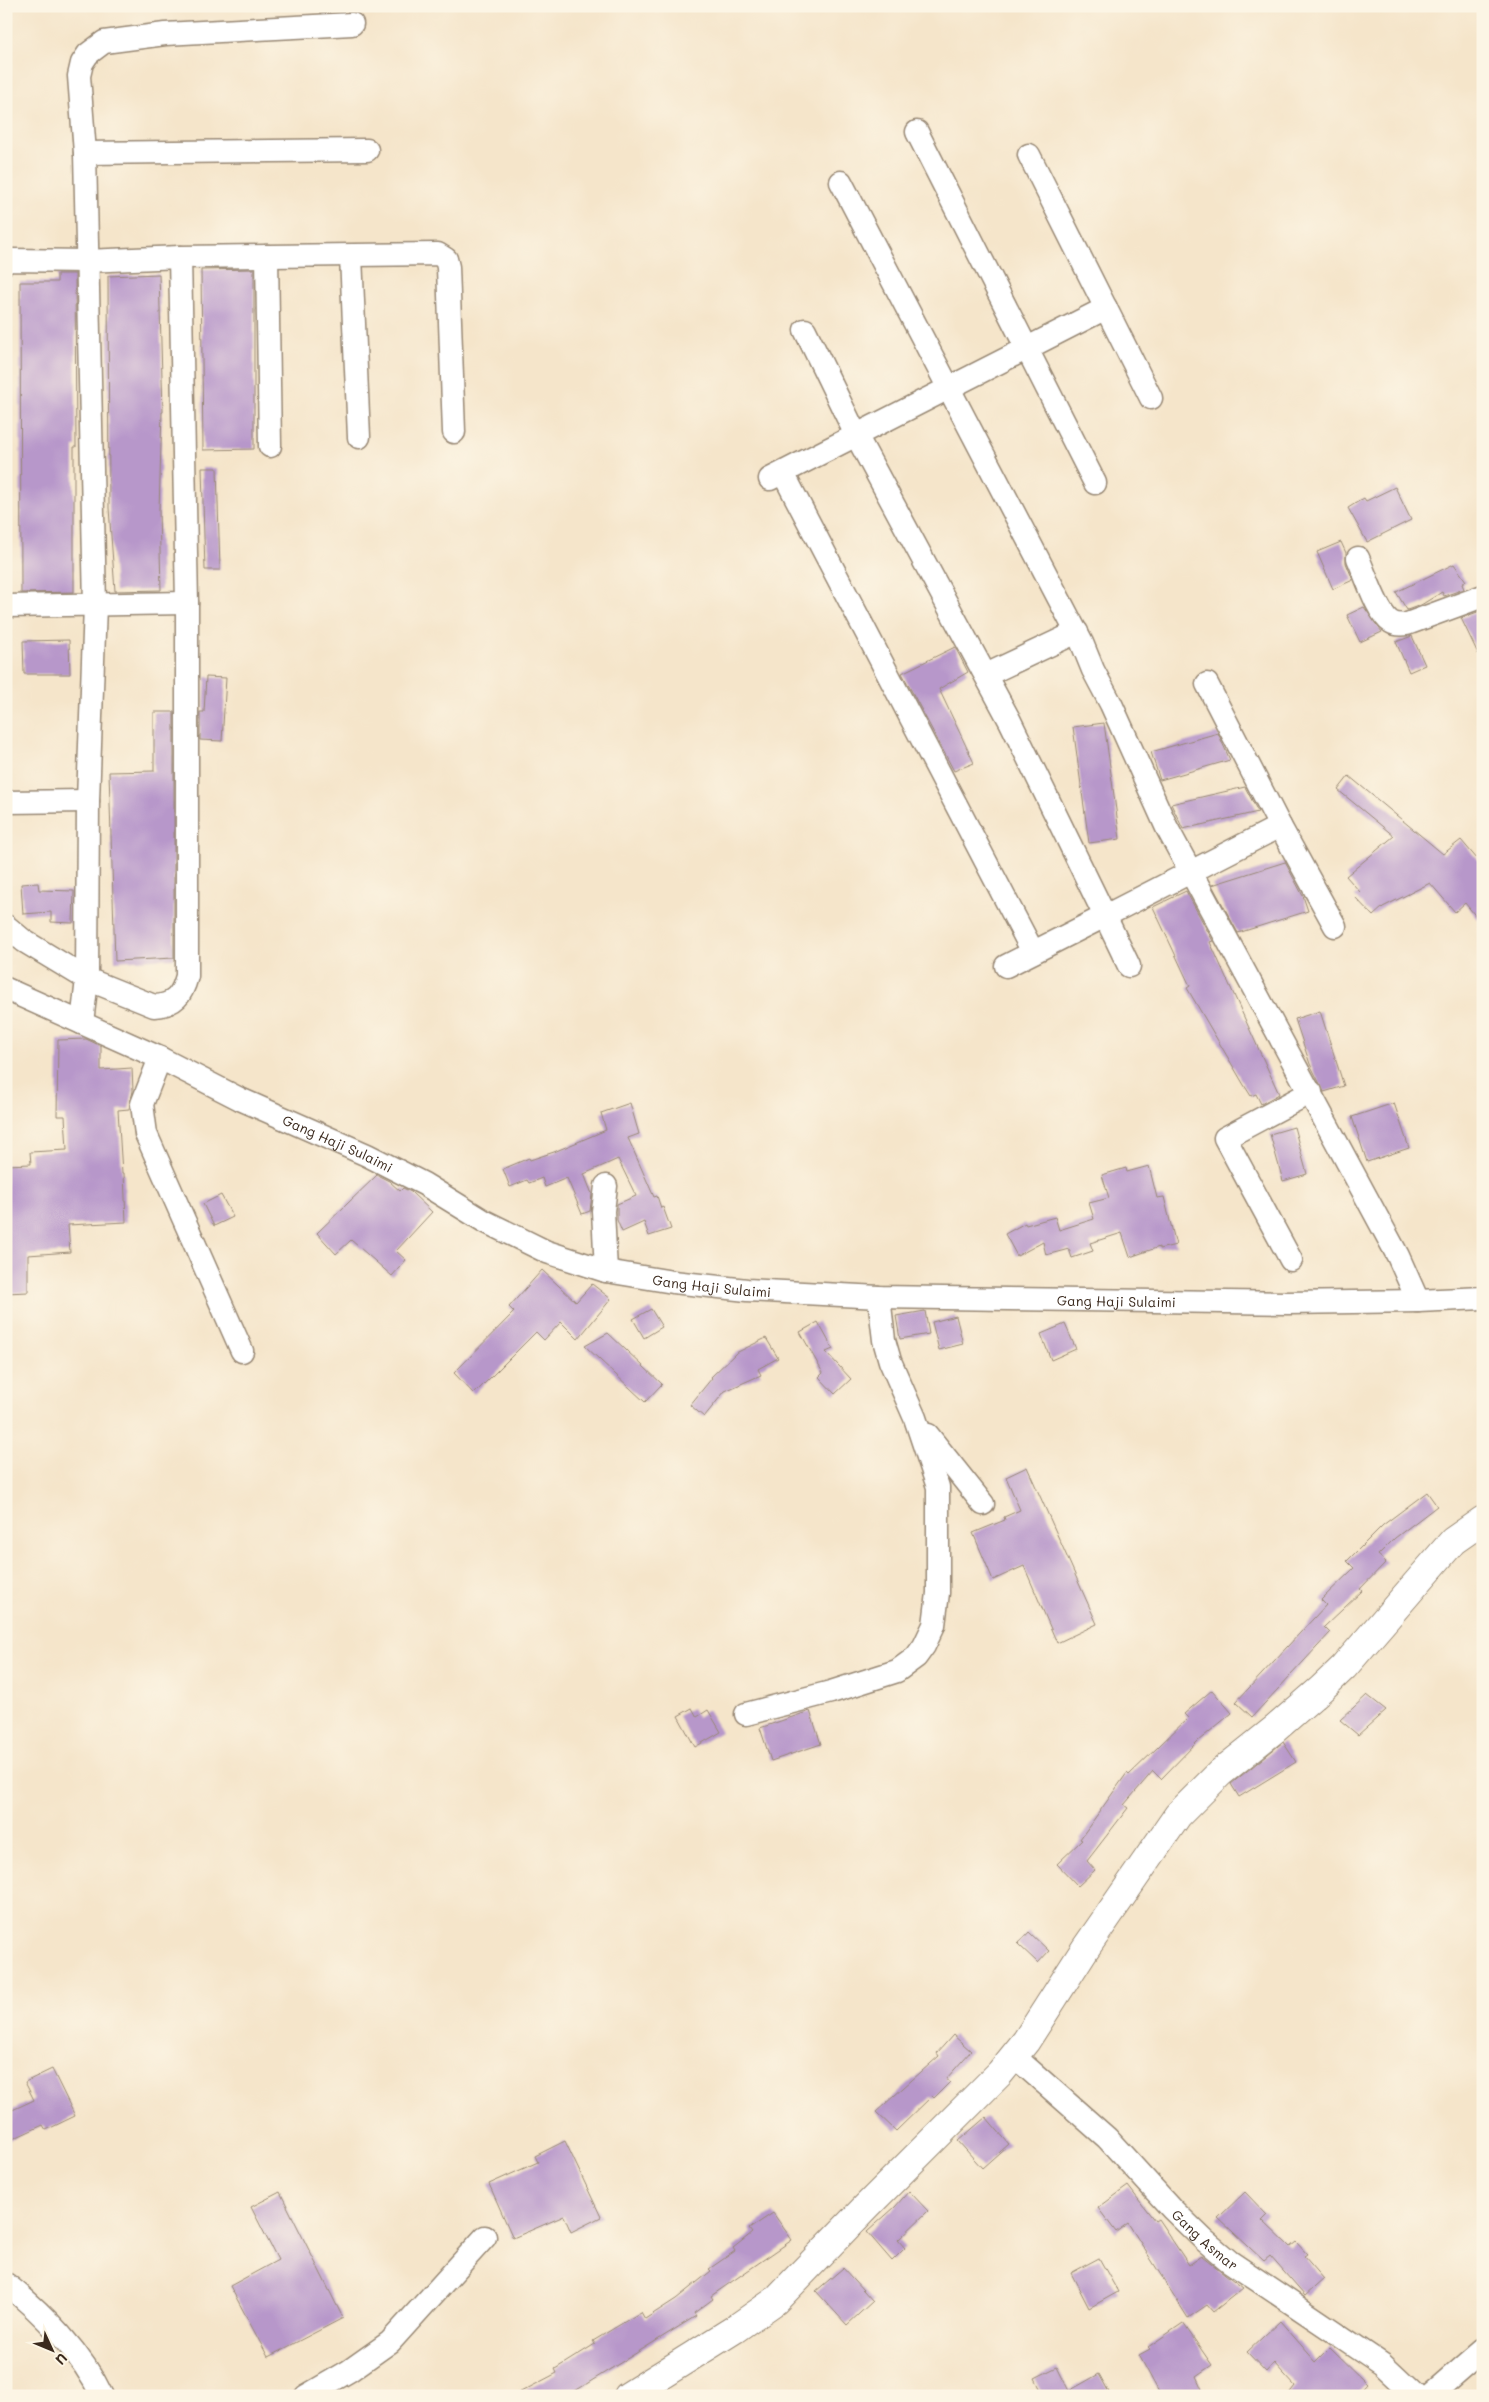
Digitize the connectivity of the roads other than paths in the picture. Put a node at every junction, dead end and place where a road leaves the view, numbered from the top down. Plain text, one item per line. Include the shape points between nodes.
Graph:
1 (352, 24) dead end
2 (917, 132) dead end
3 (367, 150) dead end
4 (85, 153) junction
5 (1029, 155) dead end
6 (841, 182) dead end
7 (267, 256) junction
8 (350, 256) junction
9 (180, 257) junction
10 (86, 261) junction
11 (6, 262) edge
12 (1106, 308) junction
13 (804, 330) dead end
14 (1026, 348) junction
15 (949, 389) junction
16 (1151, 398) dead end
17 (454, 432) dead end
18 (856, 435) junction
19 (359, 437) dead end
20 (270, 446) dead end
21 (1095, 483) dead end
22 (1358, 558) dead end
23 (1483, 596) edge
24 (187, 603) junction
25 (95, 605) junction
26 (6, 606) edge
27 (1077, 632) junction
28 (986, 675) junction
29 (1207, 684) dead end
30 (88, 801) junction
31 (6, 802) edge
32 (1280, 826) junction
33 (1191, 871) junction
34 (1105, 916) junction
35 (6, 926) edge
36 (1335, 926) dead end
37 (1033, 952) junction
38 (1006, 966) dead end
39 (1129, 966) dead end
40 (87, 979) junction
41 (6, 989) edge
42 (82, 1022) junction
43 (160, 1058) junction
44 (1311, 1092) junction
45 (606, 1186) dead end
46 (1291, 1260) dead end
47 (606, 1271) junction
48 (879, 1298) junction
49 (1483, 1298) edge
50 (1418, 1301) junction
51 (242, 1351) dead end
52 (914, 1418) junction
53 (983, 1504) dead end
54 (1483, 1520) edge
55 (746, 1714) dead end
56 (1015, 2056) junction
57 (485, 2237) dead end
58 (6, 2284) edge
59 (1483, 2350) edge
60 (102, 2396) edge
61 (306, 2396) edge
62 (628, 2396) edge
63 (1416, 2396) edge
64 (1430, 2396) edge

1 - 4 street via 165,34 104,42 88,54 79,76
2 - 14 street
3 - 4 street
4 - 10 street
5 - 12 street
6 - 15 street
7 - 8 street
7 - 9 street
7 - 20 street
8 - 17 street via 438,254 446,259
8 - 19 street
9 - 10 street
9 - 24 street
10 - 11 street
10 - 25 street
12 - 14 street
12 - 16 street
13 - 18 street
14 - 15 street
14 - 21 street
15 - 18 street
15 - 27 street
18 - 28 street
18 - 37 street via 776,476
22 - 23 street via 1380,608 1394,624 1407,624
24 - 25 street
24 - 40 street via 187,976 184,989 176,1000 154,1006
25 - 26 street
25 - 30 street
27 - 28 street
27 - 33 street via 1152,796
28 - 34 street
29 - 32 street
30 - 31 street
30 - 40 street
32 - 33 street
32 - 36 street
33 - 34 street
33 - 44 street
34 - 37 street
34 - 39 street
35 - 40 street via 24,942
37 - 38 street
40 - 42 street
41 - 42 street, Gang Haji Sulaimi
42 - 43 street, Gang Haji Sulaimi
43 - 47 street, Gang Haji Sulaimi via 240,1099 390,1166 547,1252
43 - 51 street via 142,1104 146,1134
44 - 46 street via 1225,1138
44 - 50 street via 1398,1256
45 - 47 street via 603,1211
47 - 48 street, Gang Haji Sulaimi via 748,1290
48 - 50 street, Gang Haji Sulaimi
48 - 52 street via 888,1354
49 - 50 street, Gang Haji Sulaimi
52 - 53 street
52 - 55 street via 938,1487 937,1612 930,1636 907,1665 897,1671
54 - 56 street via 1453,1541 1333,1678 1220,1773 1178,1815
56 - 62 street via 775,2301
56 - 63 street, Gang Asmar via 1100,2132 1204,2240 1229,2261 1367,2354
57 - 61 street via 390,2342
58 - 60 street via 46,2321 76,2355
59 - 64 street

